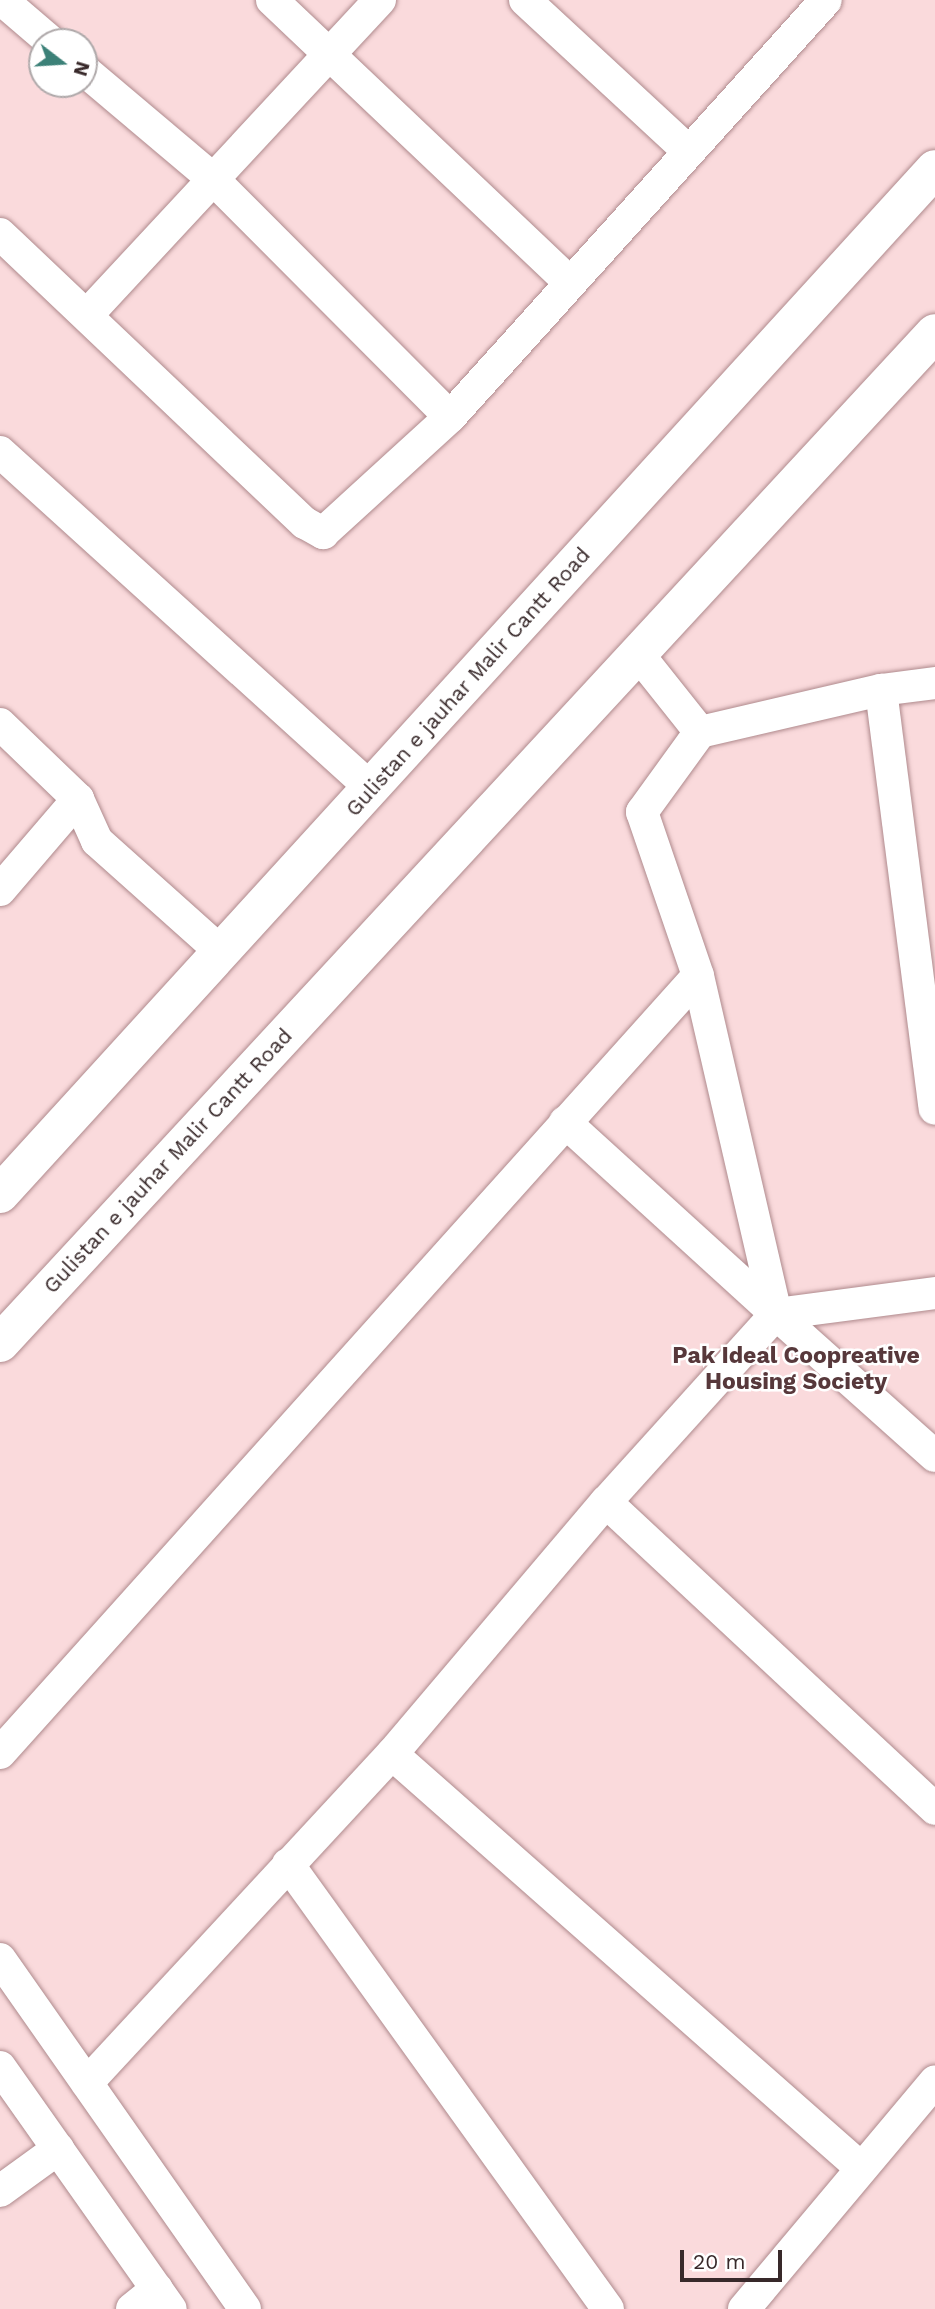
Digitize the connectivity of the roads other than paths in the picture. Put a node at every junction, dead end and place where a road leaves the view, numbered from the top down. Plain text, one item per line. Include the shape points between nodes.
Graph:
1 (2, 0) edge
2 (272, 0) edge
3 (380, 0) edge
4 (525, 0) edge
5 (809, 6) edge
6 (35, 28) edge
7 (331, 53) junction
8 (98, 82) edge
9 (688, 151) junction
10 (935, 169) edge
11 (214, 180) junction
12 (0, 234) edge
13 (569, 282) junction
14 (88, 314) junction
15 (935, 333) edge
16 (450, 417) junction
17 (0, 452) edge
18 (638, 654) junction
19 (935, 683) edge
20 (881, 690) junction
21 (0, 724) edge
22 (700, 732) junction
23 (371, 788) junction
24 (78, 799) junction
25 (0, 890) edge
26 (221, 951) junction
27 (698, 976) junction
28 (935, 1109) edge
29 (565, 1122) junction
30 (0, 1194) edge
31 (935, 1293) edge
32 (776, 1314) junction
33 (0, 1343) edge
34 (935, 1456) edge
35 (606, 1502) junction
36 (0, 1753) edge
37 (392, 1755) junction
38 (935, 1809) edge
39 (288, 1864) junction
40 (0, 1959) edge
41 (0, 2067) edge
42 (935, 2081) edge
43 (88, 2083) junction
44 (58, 2149) junction
45 (861, 2168) junction
46 (0, 2190) edge
47 (164, 2299) edge
48 (132, 2309) edge
49 (245, 2309) edge
50 (608, 2309) edge
51 (744, 2309) edge

1 - 6 street
2 - 7 street
3 - 7 street
4 - 9 street
5 - 9 street
7 - 11 street
7 - 13 street
8 - 11 street
9 - 13 street
10 - 23 main road, Gulistan e jauhar Malir Cantt Road
11 - 14 street
11 - 16 street
12 - 14 street
13 - 16 street
14 - 16 street via 305,523 324,533
15 - 18 main road, Gulistan e jauhar Malir Cantt Road
17 - 23 street
18 - 22 street
18 - 33 main road, Gulistan e jauhar Malir Cantt Road
19 - 20 street
20 - 22 street
20 - 28 street
21 - 24 street
22 - 27 street via 642,812
23 - 26 main road, Gulistan e jauhar Malir Cantt Road
24 - 25 street
24 - 26 street via 97,841
26 - 30 main road, Gulistan e jauhar Malir Cantt Road
27 - 29 street
27 - 32 street
29 - 32 street
29 - 36 street
31 - 32 street
32 - 34 street
32 - 35 street
35 - 37 street
35 - 38 street
37 - 39 street
37 - 45 street
39 - 43 street
39 - 50 street
40 - 43 street
41 - 44 street
42 - 45 street
43 - 49 street
44 - 46 street
44 - 47 street
45 - 51 street
47 - 48 street

